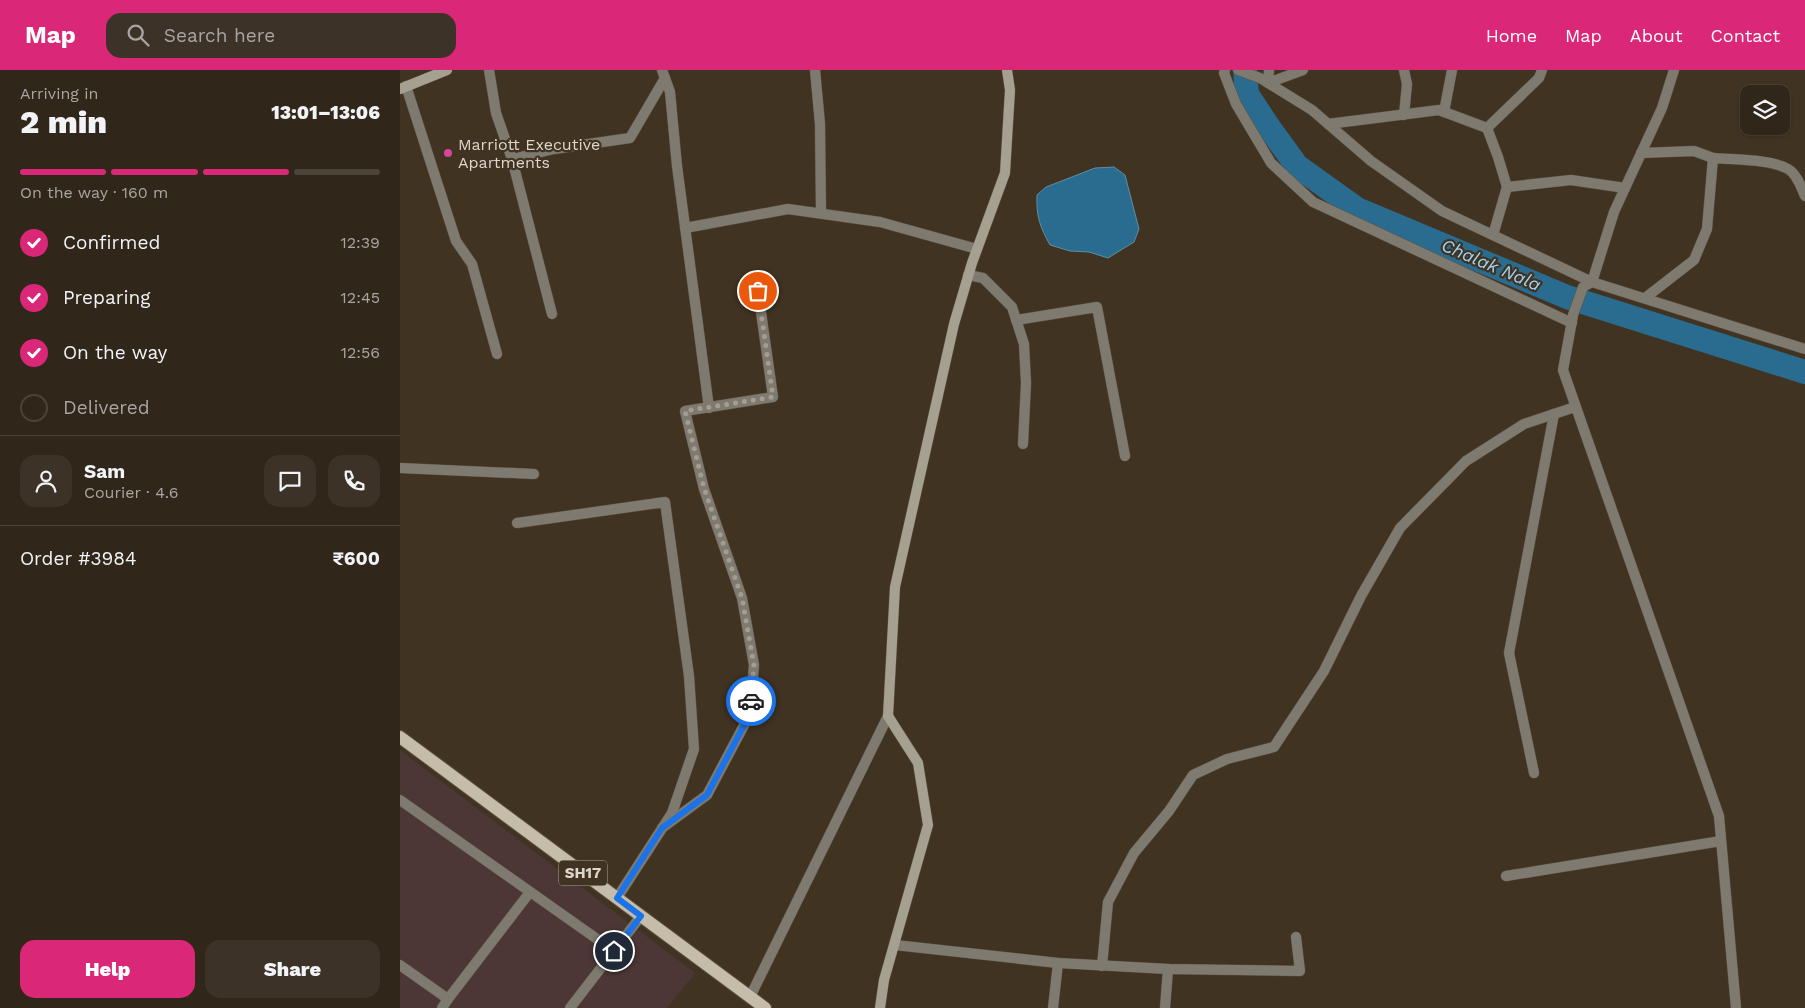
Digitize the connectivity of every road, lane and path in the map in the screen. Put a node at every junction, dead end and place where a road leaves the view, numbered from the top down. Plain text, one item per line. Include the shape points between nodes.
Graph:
1 (447, 70) edge
2 (489, 70) edge
3 (815, 70) edge
4 (1007, 70) edge
5 (1225, 70) edge
6 (1238, 70) edge
7 (1269, 70) edge
8 (1303, 70) edge
9 (1404, 70) edge
10 (1452, 70) edge
11 (1542, 70) edge
12 (1674, 70) edge
13 (664, 74) edge
14 (1264, 80) junction
15 (403, 88) edge
16 (1444, 112) junction
17 (1404, 114) junction
18 (1328, 124) junction
19 (1487, 128) junction
20 (1641, 153) junction
21 (1713, 158) junction
22 (512, 159) junction
23 (1507, 187) junction
24 (1625, 188) junction
25 (1805, 196) edge
26 (821, 213) junction
27 (685, 228) junction
28 (1493, 235) junction
29 (977, 249) junction
30 (968, 275) junction
31 (1587, 284) junction
32 (758, 291) dead end
33 (1645, 298) junction
34 (552, 314) dead end
35 (1573, 319) junction
36 (1016, 320) junction
37 (1805, 349) edge
38 (497, 354) dead end
39 (1576, 407) junction
40 (709, 408) junction
41 (1554, 414) junction
42 (1023, 444) dead end
43 (1125, 456) dead end
44 (400, 468) edge
45 (534, 474) dead end
46 (517, 523) dead end
47 (888, 716) junction
48 (400, 737) edge
49 (1534, 773) dead end
50 (400, 800) edge
51 (662, 828) junction
52 (1721, 842) junction
53 (1506, 876) dead end
54 (530, 892) junction
55 (617, 898) junction
56 (641, 916) junction
57 (1296, 937) dead end
58 (895, 945) junction
59 (614, 951) junction
60 (1058, 963) junction
61 (400, 965) edge
62 (1102, 966) junction
63 (1168, 969) junction
64 (750, 997) junction
65 (445, 1004) edge
66 (570, 1008) edge
67 (765, 1008) edge
68 (880, 1008) edge
69 (1053, 1008) edge
70 (1165, 1008) edge
71 (1736, 1008) edge

1 - 15 street
2 - 22 street via 496,113
3 - 26 street via 820,124
4 - 29 street via 1010,90 1006,173
5 - 35 street via 1236,104 1271,163 1313,202
6 - 14 street
7 - 14 street
8 - 14 street
9 - 17 street via 1407,84
10 - 16 street
11 - 19 street via 1539,78
12 - 20 street via 1662,108
13 - 22 street via 630,138
13 - 27 street via 670,92
14 - 18 street
15 - 38 street via 456,241 472,264
16 - 17 street
16 - 19 street
17 - 18 street
18 - 28 street via 1371,161 1442,211
19 - 23 street
20 - 21 street via 1694,151
20 - 24 street
21 - 25 street via 1770,163 1790,170
21 - 33 street via 1707,229 1694,260
22 - 34 street
23 - 24 street via 1571,180
23 - 28 street
24 - 31 street
26 - 27 street via 788,209
26 - 29 street via 880,222
27 - 40 street
28 - 31 street
29 - 30 street
30 - 36 street via 983,278 1012,307
30 - 47 street via 895,587
31 - 33 street
31 - 35 street
32 - 40 street via 773,397
33 - 37 street
35 - 39 street via 1562,370
36 - 42 street via 1024,344
36 - 43 street via 1097,307
39 - 41 street
39 - 52 street via 1719,816
40 - 51 street via 685,411 704,488 742,598 754,665 750,714 707,795
41 - 49 street via 1509,653
41 - 62 street via 1524,424 1466,461 1400,528 1361,596 1324,671 1274,747 1227,759 1193,776 1134,854 1108,902
44 - 45 street
46 - 51 street via 665,502 689,676 694,749 672,813
47 - 58 street via 918,764 928,825
47 - 64 street
48 - 55 main road, SH17
50 - 54 street
51 - 55 street
52 - 53 street
52 - 71 street
54 - 59 street
54 - 65 street
55 - 56 main road, SH17
56 - 59 street
56 - 64 main road, SH17
57 - 63 street via 1300,971
58 - 60 street
58 - 68 street via 884,980
59 - 66 street
60 - 62 street
60 - 69 street
61 - 65 street
62 - 63 street
63 - 70 street
64 - 67 main road, SH17

